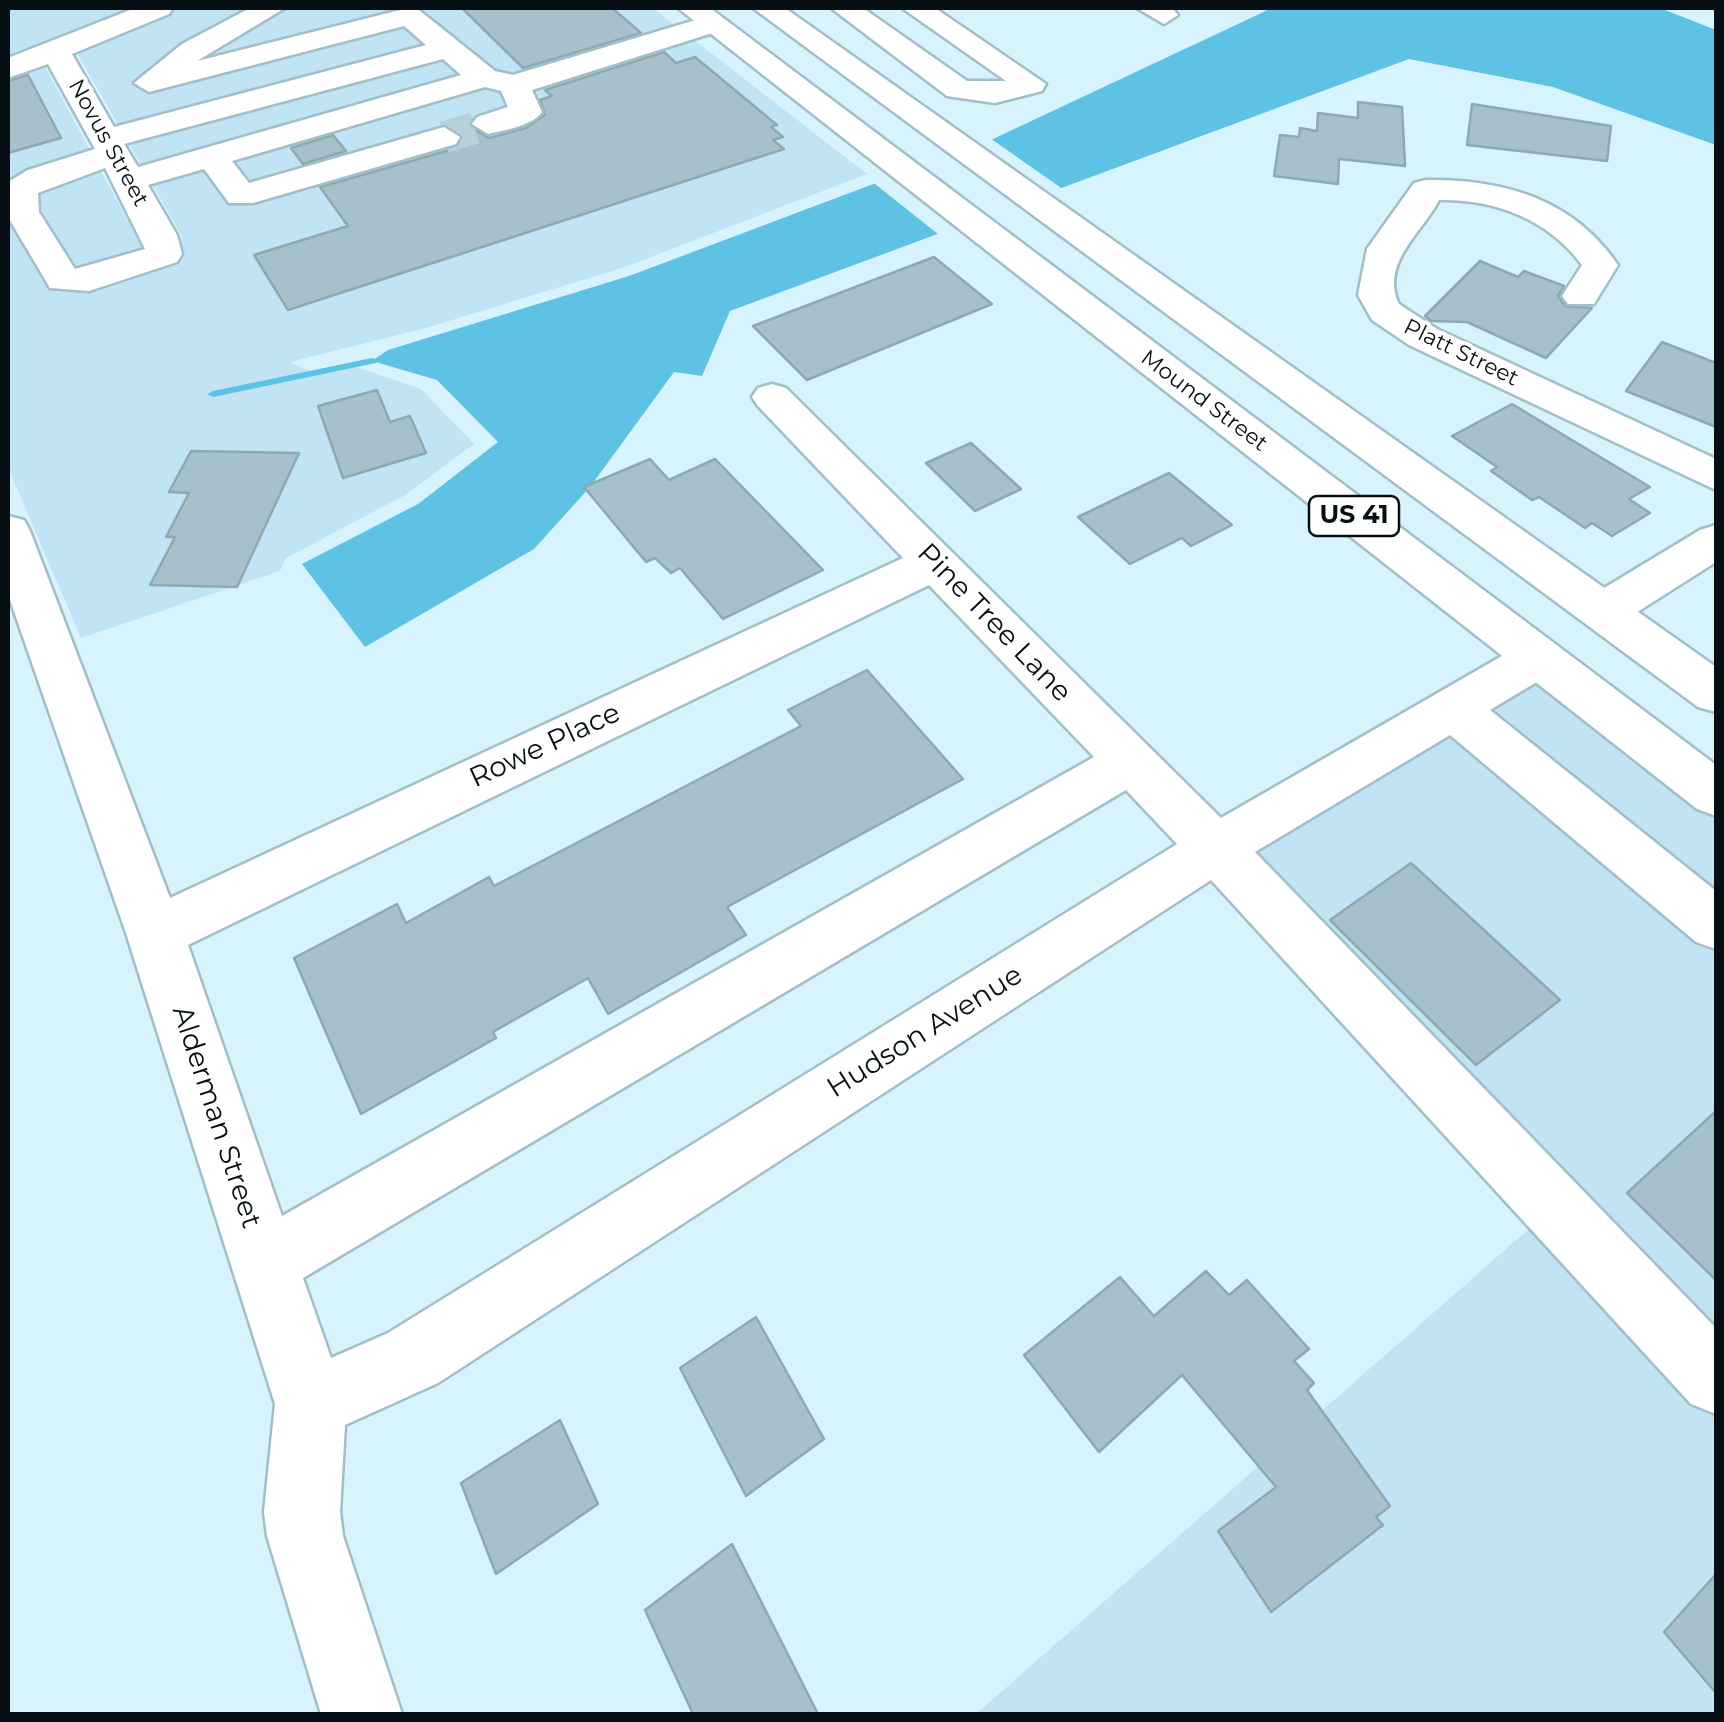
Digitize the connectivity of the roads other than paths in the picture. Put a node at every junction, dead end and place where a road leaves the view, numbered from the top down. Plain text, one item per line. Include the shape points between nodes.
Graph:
1 (158, 8) edge
2 (270, 8) edge
3 (767, 8) edge
4 (845, 8) edge
5 (916, 8) edge
6 (404, 12) edge
7 (702, 16) edge
8 (808, 38) junction
9 (445, 49) junction
10 (56, 51) junction
11 (8, 68) edge
12 (499, 81) junction
13 (150, 83) junction
14 (396, 104) junction
15 (169, 122) junction
16 (488, 124) tunnel mouth
17 (116, 158) junction
18 (213, 158) junction
19 (1581, 296) dead end
20 (772, 398) dead end
21 (1716, 476) edge
22 (8, 530) edge
23 (1716, 541) edge
24 (1398, 550) junction
25 (936, 562) junction
26 (1603, 610) junction
27 (28, 650) edge
28 (1538, 658) junction
29 (1716, 693) edge
30 (1452, 708) junction
31 (1130, 762) junction
32 (1716, 794) edge
33 (1216, 848) junction
34 (1716, 924) edge
35 (156, 933) junction
36 (265, 1263) junction
37 (1716, 1379) edge
38 (310, 1404) junction
39 (361, 1714) edge

1 - 10 street
2 - 13 street via 193,50
3 - 8 street, US 41
4 - 5 street via 958,89 995,94 1031,84
6 - 9 street
6 - 13 street
7 - 8 street
7 - 12 street
7 - 24 street, Mound Street / US 41
8 - 26 street, US 41
9 - 12 street
9 - 15 street
10 - 11 street
10 - 17 street, Novus Street
12 - 14 street
12 - 16 street via 526,112
13 - 15 street
14 - 18 street
14 - 18 street via 435,140 241,196
15 - 17 street
17 - 17 street, Novus Street via 40,177 20,189 22,212 64,280 74,283 164,254
17 - 18 street
19 - 21 street, Platt Street via 1600,265 1574,232 1524,203 1466,190 1426,190 1416,216 1386,246 1375,282 1376,302 1390,318
20 - 25 street, Pine Tree Lane
22 - 27 street, Alderman Street
23 - 26 street
24 - 26 street via 1552,602
24 - 28 street, Mound Street / US 41
25 - 31 street, Pine Tree Lane
25 - 35 street, Rowe Place
26 - 29 street, US 41
27 - 35 street, Alderman Street
28 - 30 street, Hudson Avenue
28 - 32 street, Mound Street / US 41
30 - 33 street, Hudson Avenue
30 - 34 street
31 - 33 street, Pine Tree Lane
31 - 36 street
33 - 37 street, Pine Tree Lane
33 - 38 street, Hudson Avenue via 413,1358
35 - 36 street, Alderman Street
36 - 38 street, Alderman Street
38 - 39 street, Alderman Street via 305,1536

